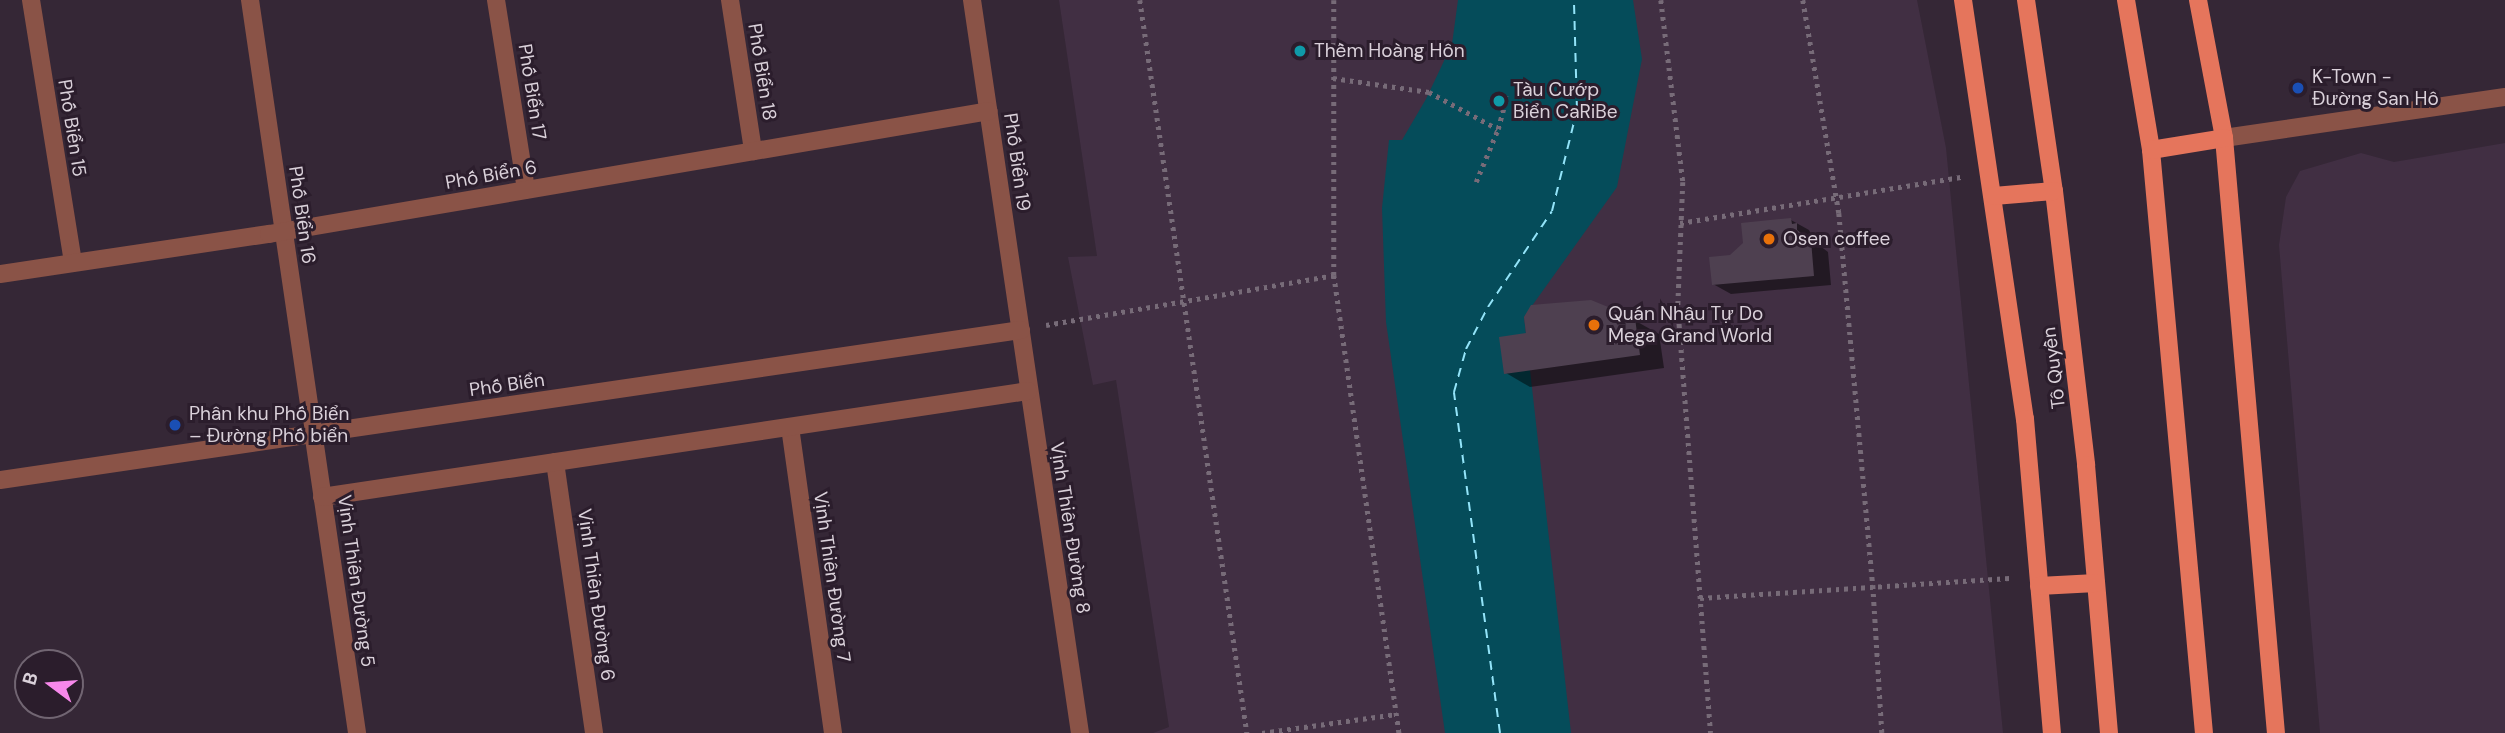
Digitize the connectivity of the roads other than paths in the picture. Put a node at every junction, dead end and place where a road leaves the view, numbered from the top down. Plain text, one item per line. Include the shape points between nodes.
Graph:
1 (31, 0) edge
2 (250, 0) edge
3 (496, 0) edge
4 (730, 0) edge
5 (972, 0) edge
6 (1963, 0) edge
7 (2026, 0) edge
8 (2126, 0) edge
9 (2198, 0) edge
10 (2505, 97) edge
11 (989, 111) junction
12 (2224, 138) junction
13 (2151, 150) junction
14 (753, 151) junction
15 (526, 190) junction
16 (2054, 191) junction
17 (1994, 196) junction
18 (283, 231) junction
19 (73, 263) junction
20 (0, 274) edge
21 (1021, 330) junction
22 (1028, 391) junction
23 (790, 427) junction
24 (313, 435) junction
25 (555, 462) junction
26 (0, 480) edge
27 (322, 497) junction
28 (2038, 581) junction
29 (2096, 583) junction
30 (357, 733) edge
31 (594, 733) edge
32 (833, 733) edge
33 (1080, 733) edge
34 (2052, 733) edge
35 (2109, 733) edge
36 (2204, 733) edge
37 (2276, 733) edge

1 - 19 street, Phố Biển 15
2 - 18 street, Phố Biển 16
3 - 15 street, Phố Biển 17
4 - 14 street, Phố Biển 18
5 - 11 street, Phố Biển 19
6 - 17 main road
7 - 16 main road, Tô Quyền
8 - 13 main road
9 - 12 main road
10 - 12 street
11 - 14 street, Phố Biển 6
11 - 21 street, Phố Biển 19
12 - 13 main road
12 - 37 main road
13 - 36 main road
14 - 15 street, Phố Biển 6
15 - 18 street, Phố Biển 6
16 - 17 main road
16 - 29 main road, Tô Quyền via 2087,465
17 - 28 main road via 2025,419
18 - 19 street, Phố Biển 6
18 - 24 street, Phố Biển 16
19 - 20 street, Phố Biển 6
21 - 22 street, Vịnh Thiên Đường 8
21 - 24 street, Phố Biển
22 - 23 street
22 - 33 street, Vịnh Thiên Đường 8
23 - 25 street
23 - 32 street, Vịnh Thiên Đường 7
24 - 26 street, Phố Biển
24 - 27 street, Vịnh Thiên Đường 5
25 - 27 street
25 - 31 street, Vịnh Thiên Đường 6
27 - 30 street, Vịnh Thiên Đường 5
28 - 29 main road
28 - 34 main road
29 - 35 main road, Tô Quyền

